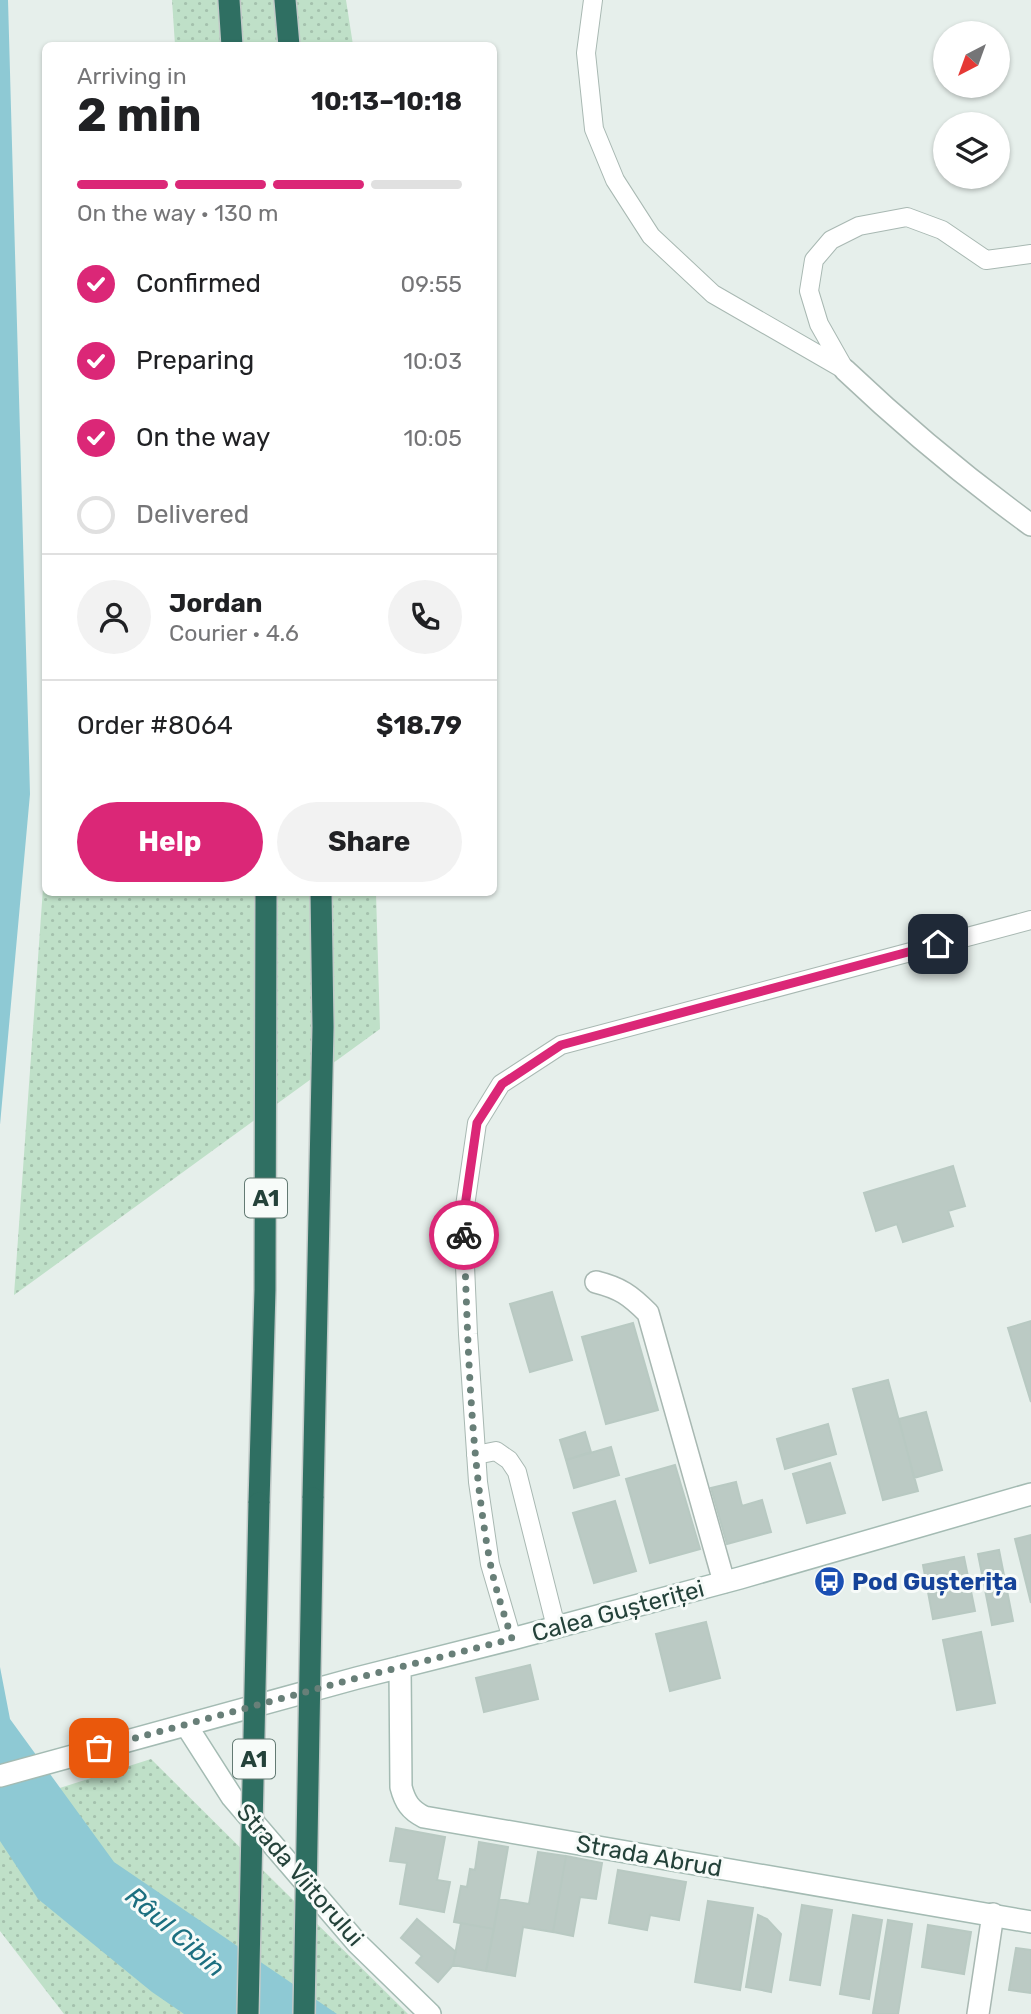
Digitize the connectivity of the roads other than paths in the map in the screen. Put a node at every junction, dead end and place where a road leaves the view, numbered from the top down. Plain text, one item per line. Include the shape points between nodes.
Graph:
1 (229, 0) edge
2 (285, 0) edge
3 (593, 0) edge
4 (232, 42) edge
5 (289, 42) edge
6 (1031, 254) edge
7 (845, 370) junction
8 (1031, 525) edge
9 (266, 896) edge
10 (321, 896) edge
11 (1031, 920) edge
12 (596, 1282) dead end
13 (476, 1454) junction
14 (1031, 1494) edge
15 (724, 1582) junction
16 (556, 1627) junction
17 (512, 1639) junction
18 (400, 1667) junction
19 (186, 1725) junction
20 (0, 1776) edge
21 (993, 1914) junction
22 (1031, 1922) edge
23 (248, 2014) edge
24 (304, 2014) edge
25 (429, 2014) edge
26 (978, 2014) edge

1 - 4 highway
2 - 5 highway
3 - 7 lane via 586,53 594,129 615,180 651,236 713,294
6 - 7 lane via 986,260 942,230 907,217 859,226 831,240 814,260 809,291 819,324
7 - 8 street via 968,479
9 - 23 highway, A1, bridge via 266,1263
10 - 24 highway, A1, bridge via 323,1041
11 - 13 lane via 561,1045 502,1084 477,1123 463,1220
12 - 15 street via 629,1294 648,1313
13 - 16 lane via 496,1451 517,1472
13 - 17 lane via 490,1564
14 - 15 street, Calea Gușteriței
15 - 16 street, Calea Gușteriței
16 - 17 street, Calea Gușteriței
17 - 18 street, Calea Gușteriței
18 - 19 street, Calea Gușteriței
18 - 21 street, Strada Abrud via 401,1787 412,1811 424,1818
19 - 20 street, Calea Gușteriței
19 - 25 street, Strada Viitorului via 232,1797 357,1943
21 - 22 street, Strada Abrud
21 - 26 street

